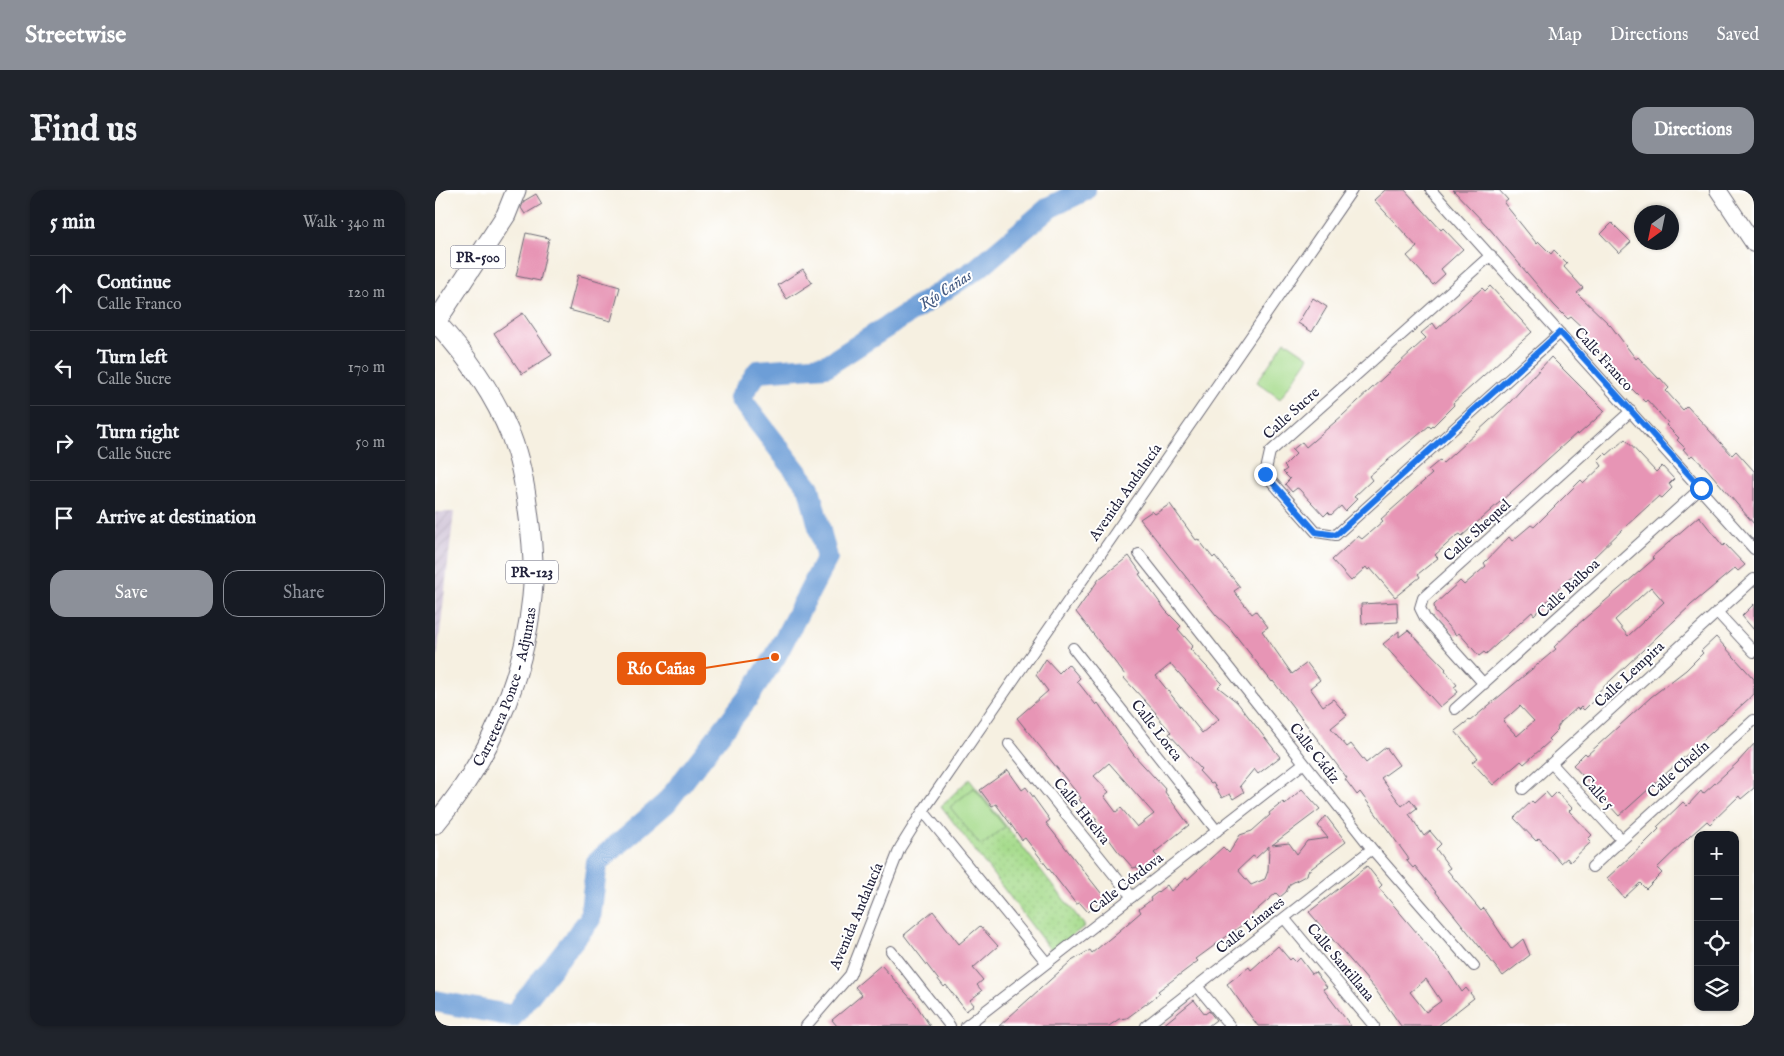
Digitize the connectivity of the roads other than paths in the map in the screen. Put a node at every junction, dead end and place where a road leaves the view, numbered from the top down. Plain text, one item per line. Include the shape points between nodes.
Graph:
1 (516, 190) edge
2 (1352, 190) edge
3 (1431, 190) edge
4 (1718, 190) edge
5 (1754, 244) edge
6 (1491, 255) junction
7 (436, 321) edge
8 (1560, 332) junction
9 (1631, 411) junction
10 (1701, 488) junction
11 (1754, 548) edge
12 (1139, 554) dead end
13 (1754, 579) edge
14 (1717, 612) junction
15 (1073, 648) dead end
16 (1754, 652) edge
17 (1484, 684) junction
18 (1455, 709) dead end
19 (1754, 720) edge
20 (1009, 744) dead end
21 (1304, 763) junction
22 (1553, 765) junction
23 (1523, 789) dead end
24 (923, 811) junction
25 (435, 824) edge
26 (1217, 831) junction
27 (1621, 839) junction
28 (1372, 848) junction
29 (1592, 867) dead end
30 (1131, 897) junction
31 (1284, 918) junction
32 (891, 951) dead end
33 (1047, 963) junction
34 (1474, 966) dead end
35 (1197, 986) junction
36 (806, 1026) edge
37 (951, 1026) edge
38 (966, 1026) edge
39 (1146, 1026) edge
40 (1230, 1026) edge
41 (1374, 1026) edge

1 - 7 highway, PR-500 / PR-500 via 506,215
2 - 24 street, Avenida Andalucía
3 - 6 street, Calle Franco
4 - 5 main road
6 - 8 street, Calle Franco
6 - 8 street, Calle Sucre via 1271,452 1265,474 1316,532 1336,535
7 - 25 highway, Carretera Ponce - Adjuntas / PR-123 via 473,366 511,437 525,489 532,540 533,596 522,656 500,722 463,787
8 - 9 street, Calle Franco
9 - 10 street, Calle Franco
9 - 17 street, Calle Shequel via 1423,598 1420,608 1425,618
10 - 11 street, Calle Franco
10 - 17 street, Calle Balboa
12 - 21 street, Calle Cádiz
13 - 14 street, Calle Lempira
14 - 16 street
14 - 22 street, Calle Lempira
15 - 26 street, Calle Lorca
17 - 18 street, Calle Balboa
19 - 27 street, Calle Chelín
20 - 30 street, Calle Huelva
21 - 26 street, Calle Córdova
21 - 28 street, Calle Cádiz
22 - 23 street, Calle Lempira
22 - 27 street, Calle 5
24 - 33 street
24 - 36 street, Avenida Andalucía via 900,848 849,975
26 - 30 street, Calle Córdova
27 - 29 street, Calle Chelín
28 - 31 street, Calle Linares
28 - 34 street, Calle Cádiz
30 - 33 street, Calle Córdova
31 - 35 street, Calle Linares
31 - 41 street, Calle Santillana
32 - 37 street
33 - 38 street, Calle Córdova
35 - 39 street, Calle Linares
35 - 40 street

